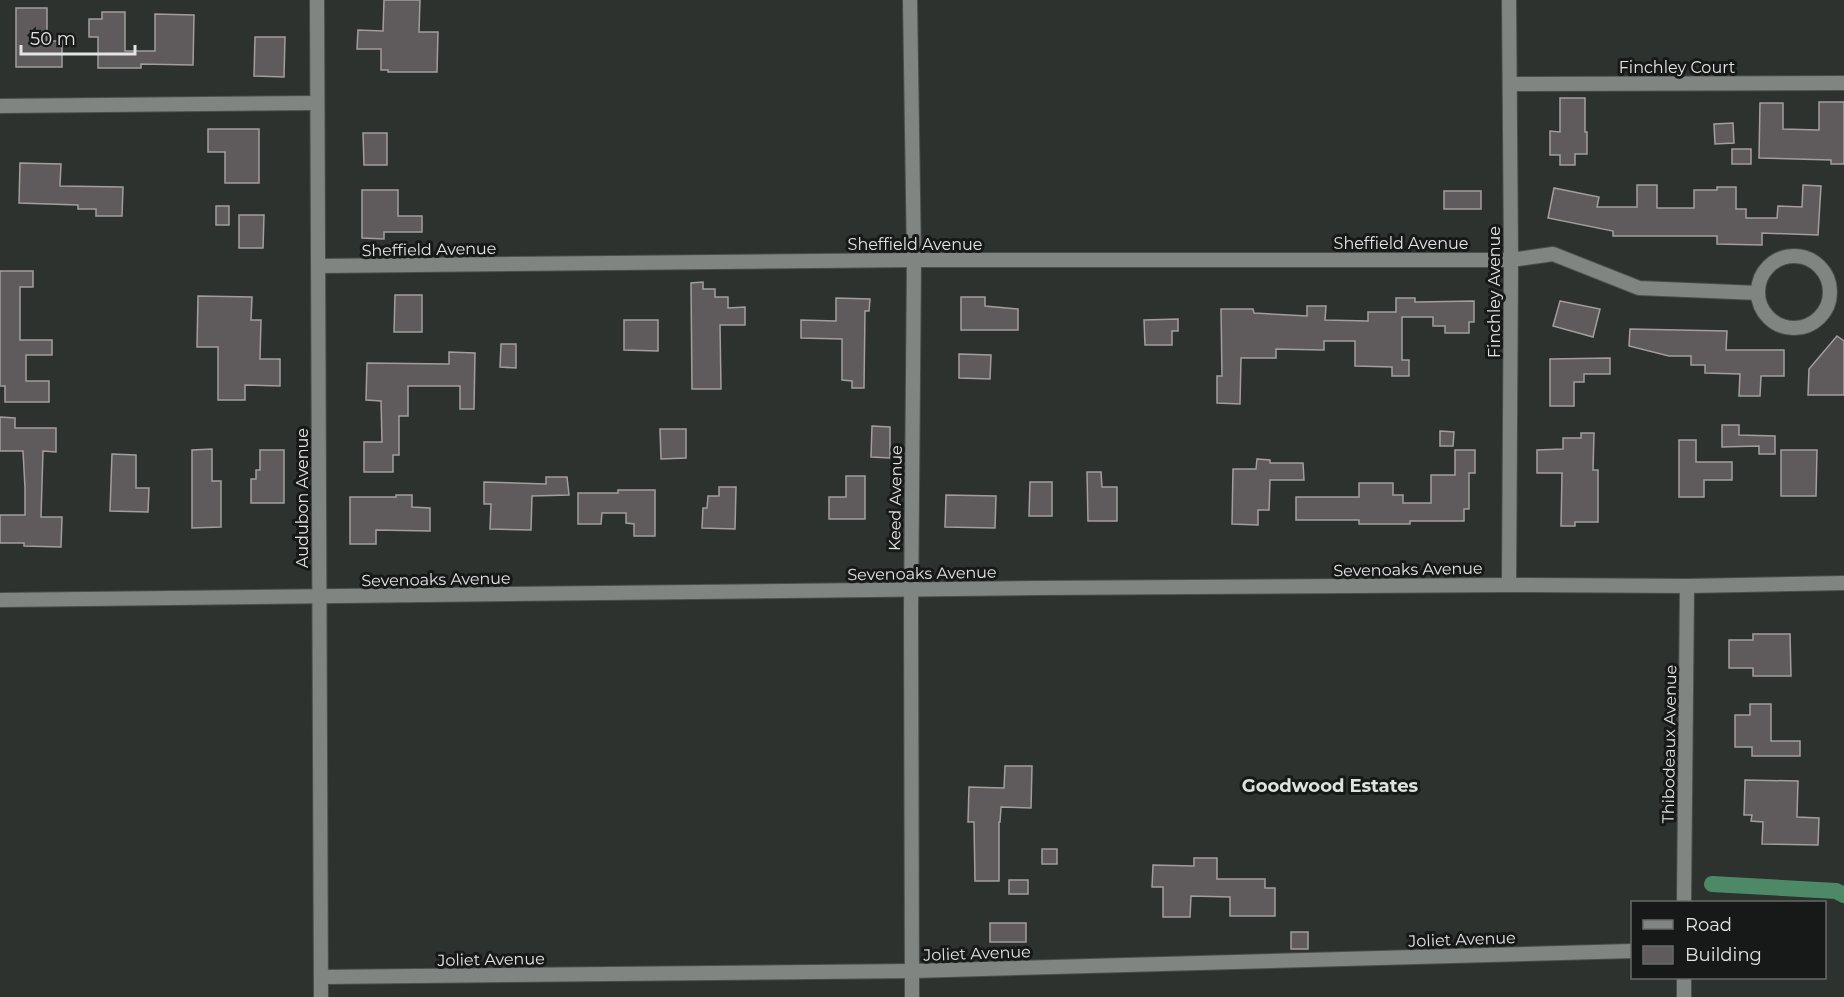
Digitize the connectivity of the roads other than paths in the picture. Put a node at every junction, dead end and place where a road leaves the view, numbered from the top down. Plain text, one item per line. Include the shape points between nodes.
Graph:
1 (317, 0) edge
2 (910, 0) edge
3 (1509, 0) edge
4 (1844, 83) edge
5 (1510, 84) junction
6 (317, 103) junction
7 (0, 106) edge
8 (914, 260) junction
9 (1511, 260) junction
10 (319, 266) junction
11 (1758, 293) junction
12 (1844, 583) edge
13 (1509, 585) junction
14 (1687, 586) junction
15 (911, 590) junction
16 (318, 596) junction
17 (0, 600) edge
18 (1684, 901) edge
19 (1631, 951) edge
20 (912, 971) junction
21 (321, 977) junction
22 (1684, 979) edge
23 (321, 997) edge
24 (912, 997) edge
25 (1684, 997) edge

1 - 6 street, Audubon Avenue
2 - 8 street, Keed Avenue
3 - 5 street, Finchley Avenue
4 - 5 street, Finchley Court
5 - 9 street, Finchley Avenue
6 - 7 street
6 - 10 street, Audubon Avenue
8 - 9 street, Sheffield Avenue
8 - 10 street, Sheffield Avenue
8 - 15 street, Keed Avenue
9 - 11 street, Sheffield Avenue via 1553,254 1638,288
9 - 13 street, Finchley Avenue
10 - 16 street, Audubon Avenue
11 - 11 street via 1761,277 1770,264 1785,256 1801,256 1816,262 1827,274 1831,290 1828,306 1818,319 1804,327 1787,327 1773,321 1762,309
12 - 14 street, Sevenoaks Avenue
13 - 14 street, Sevenoaks Avenue
13 - 15 street, Sevenoaks Avenue
14 - 18 street, Thibodeaux Avenue
15 - 16 street, Sevenoaks Avenue
15 - 20 street, Keed Avenue
16 - 17 street, Sevenoaks Avenue
16 - 21 street, Audubon Avenue
19 - 20 street, Joliet Avenue
20 - 21 street, Joliet Avenue
20 - 24 street, Keed Avenue
21 - 23 street, Audubon Avenue
22 - 25 street

